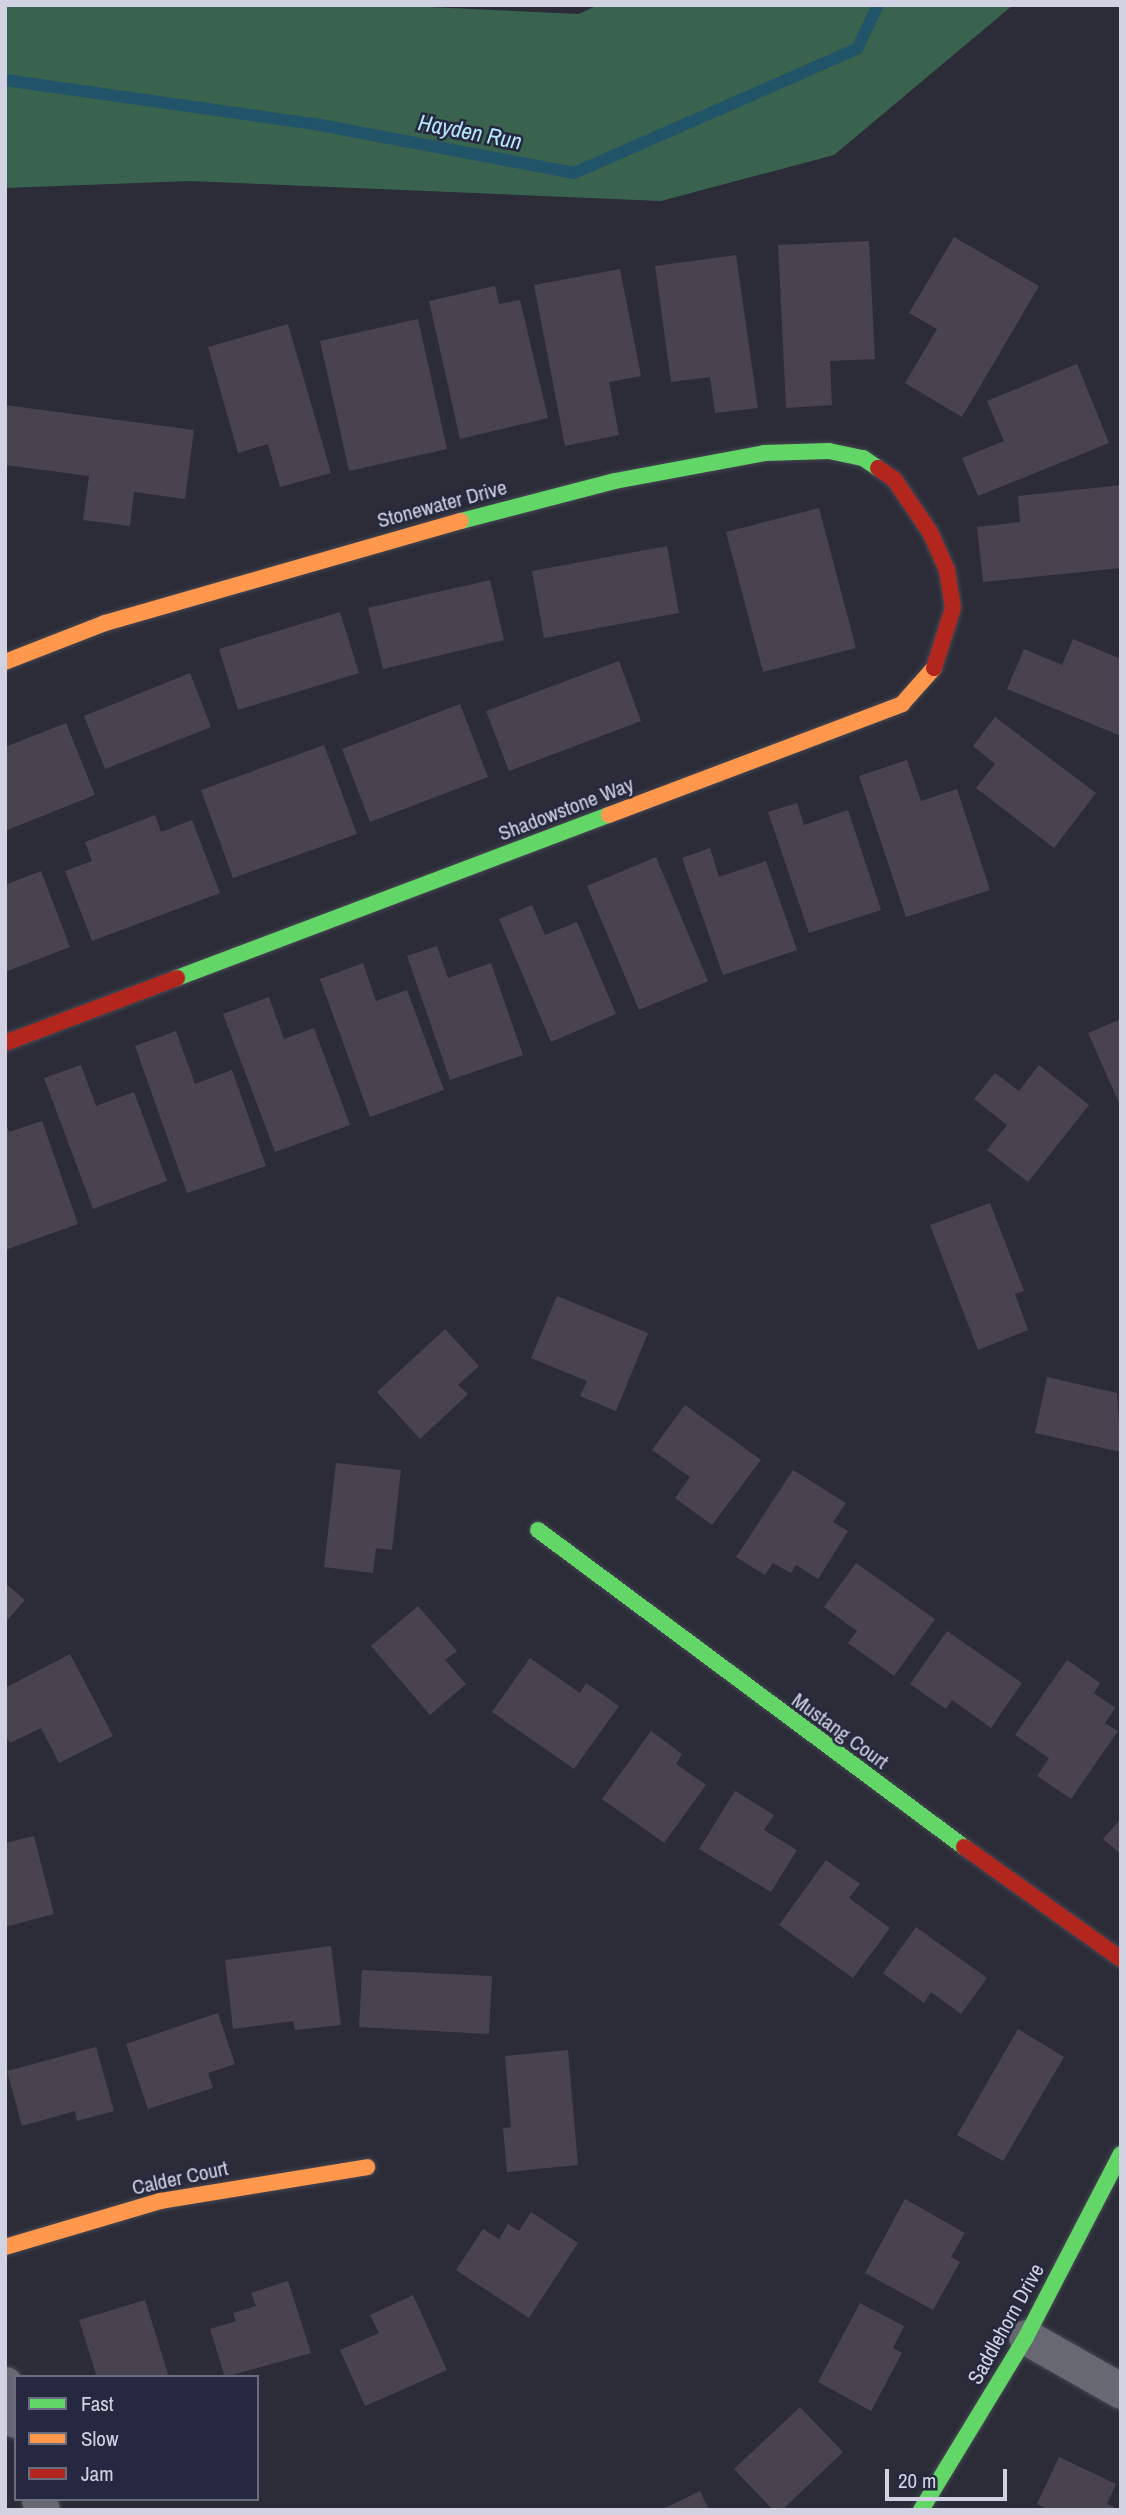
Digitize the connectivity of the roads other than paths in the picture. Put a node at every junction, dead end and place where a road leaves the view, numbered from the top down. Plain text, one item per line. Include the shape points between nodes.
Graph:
1 (894, 479) joint
2 (5, 662) edge
3 (5, 1043) edge
4 (538, 1530) dead end
5 (1121, 1959) edge
6 (1121, 2154) edge
7 (367, 2167) dead end
8 (5, 2247) edge
9 (1026, 2337) junction
10 (5, 2384) edge
11 (1121, 2391) edge
12 (14, 2413) edge
13 (921, 2510) edge

1 - 2 street, Stonewater Drive via 863,458 829,451 764,453 615,481 359,547 105,623
1 - 3 street, Shadowstone Way via 930,532 947,570 953,608 932,673 902,704
4 - 5 street, Mustang Court via 816,1740
6 - 9 street, Saddlehorn Drive
7 - 8 street, Calder Court via 160,2201
9 - 11 street
9 - 13 street, Saddlehorn Drive
10 - 12 street

